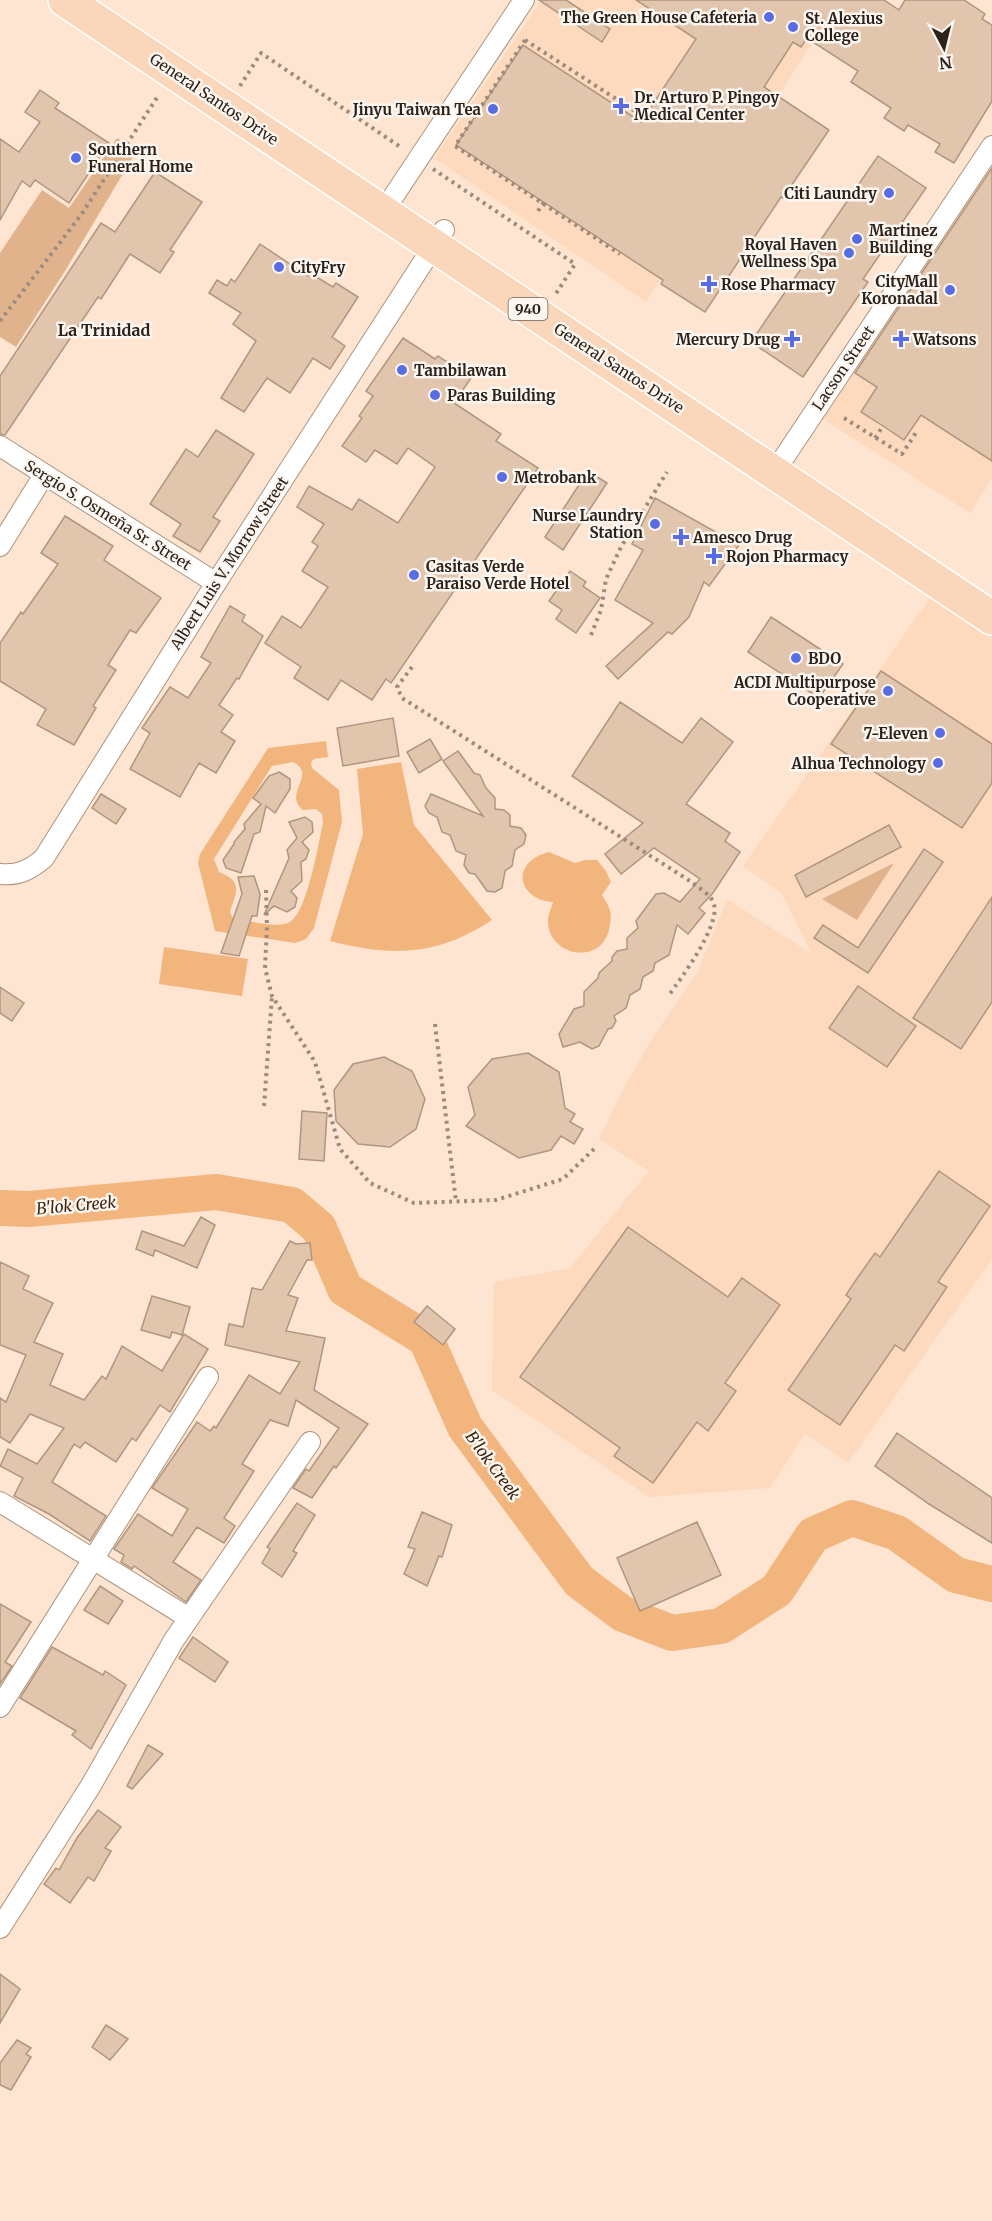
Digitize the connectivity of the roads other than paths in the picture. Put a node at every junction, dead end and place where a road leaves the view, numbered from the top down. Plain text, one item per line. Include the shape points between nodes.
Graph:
1 (65, 0) edge
2 (102, 0) edge
3 (524, 0) edge
4 (992, 146) edge
5 (388, 204) junction
6 (439, 238) junction
7 (0, 446) edge
8 (780, 464) junction
9 (44, 475) junction
10 (0, 546) edge
11 (216, 583) junction
12 (992, 594) edge
13 (992, 618) edge
14 (0, 874) edge
15 (208, 1377) dead end
16 (310, 1442) dead end
17 (0, 1502) edge
18 (93, 1560) junction
19 (189, 1618) junction
20 (0, 1707) edge
21 (0, 1928) edge

1 - 5 highway, General Santos Drive / 940
2 - 5 highway, General Santos Drive / 940 via 238,90
3 - 5 street
4 - 8 street, Lacson Street
5 - 6 highway, General Santos Drive / 940
6 - 8 highway, General Santos Drive / 940
6 - 8 highway, General Santos Drive / 940 via 551,302
6 - 11 street, Albert Luis V. Morrow Street
7 - 9 street, Sergio S. Osmeña Sr. Street
8 - 12 highway, General Santos Drive / 940
8 - 13 highway, General Santos Drive / 940
9 - 10 street
9 - 11 street, Sergio S. Osmeña Sr. Street
11 - 14 street, Albert Luis V. Morrow Street via 44,858 30,870
15 - 18 street
16 - 19 street
17 - 18 street
18 - 19 street
18 - 20 street
19 - 21 street via 90,1787

